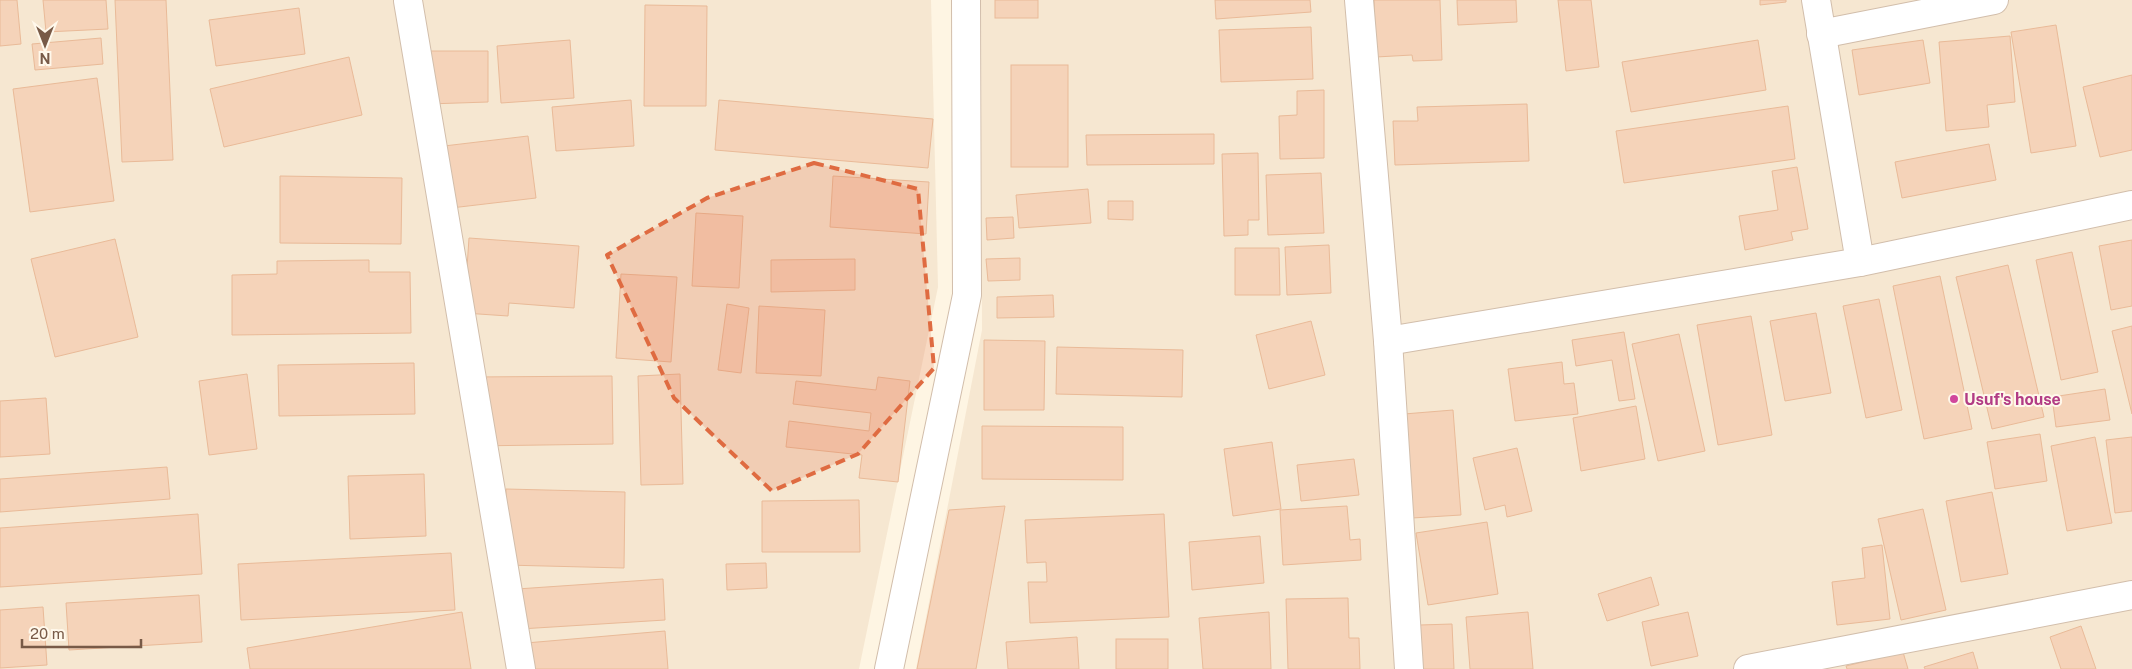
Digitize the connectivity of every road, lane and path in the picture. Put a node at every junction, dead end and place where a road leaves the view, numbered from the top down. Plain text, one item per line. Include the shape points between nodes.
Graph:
1 (966, 0) edge
2 (1359, 0) edge
3 (1816, 0) edge
4 (1994, 0) edge
5 (408, 1) edge
6 (1821, 34) junction
7 (2132, 205) edge
8 (1860, 262) junction
9 (1388, 341) junction
10 (2132, 595) edge
11 (521, 669) edge
12 (889, 669) edge
13 (1409, 669) edge
14 (1748, 669) edge

1 - 12 street via 967,295
2 - 9 street
3 - 6 street
4 - 6 street
5 - 11 street
6 - 8 street
7 - 8 street
8 - 9 street
9 - 13 street
10 - 14 street

